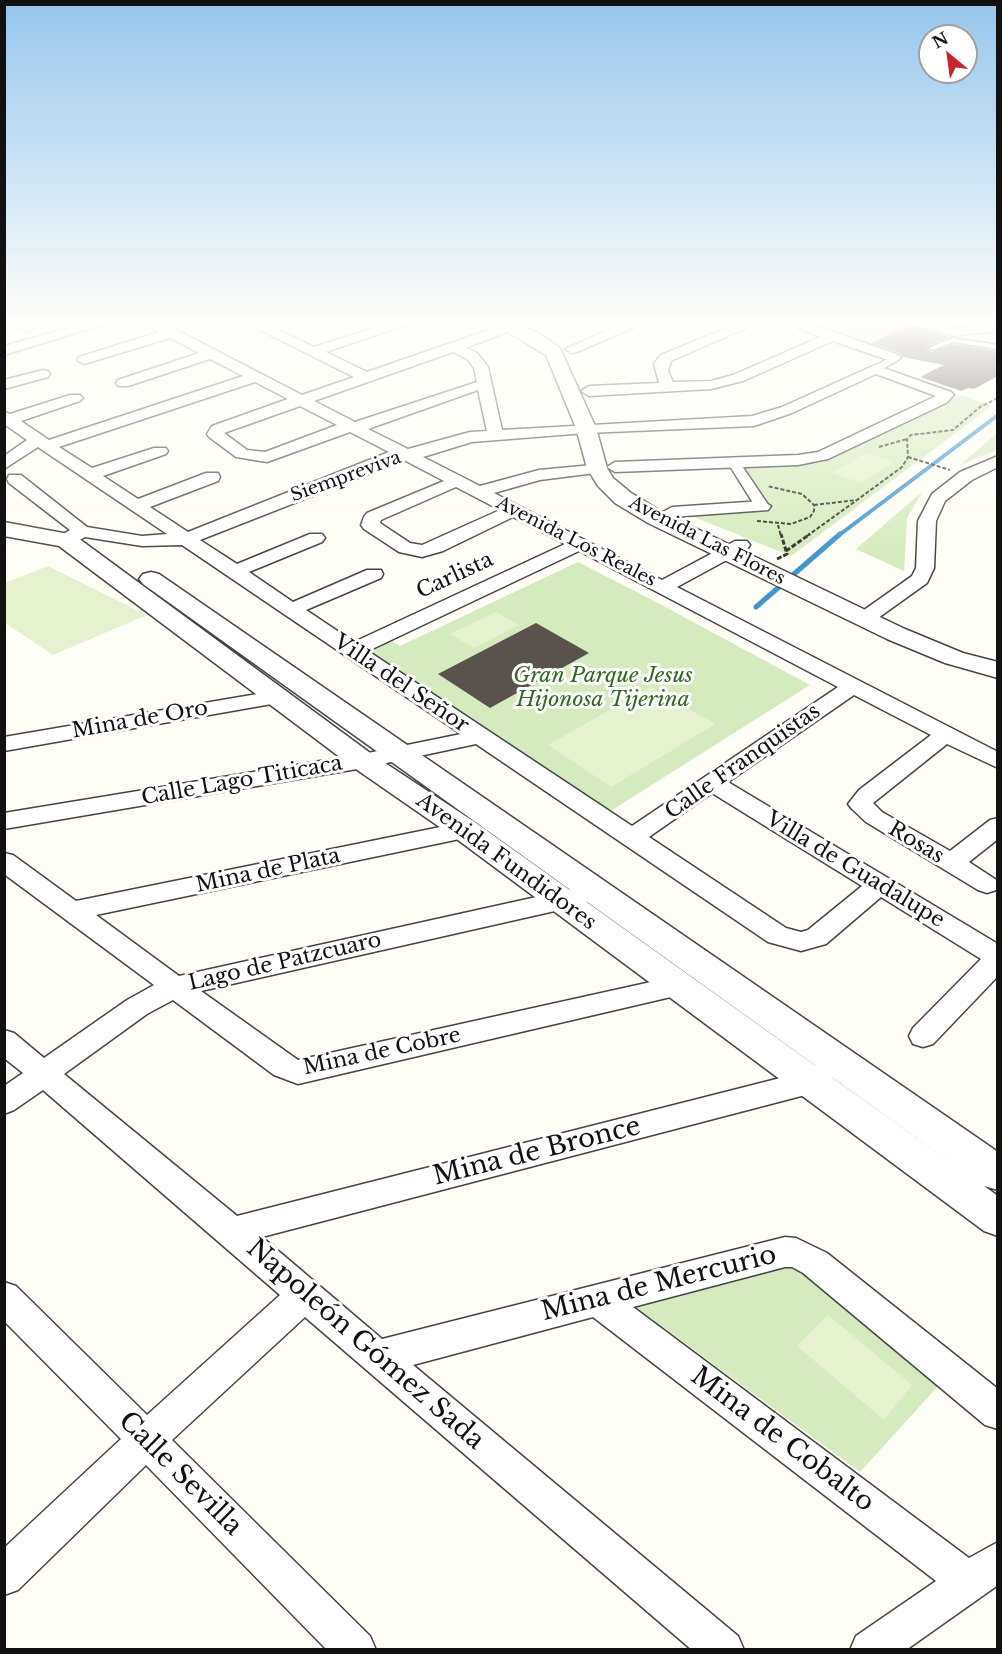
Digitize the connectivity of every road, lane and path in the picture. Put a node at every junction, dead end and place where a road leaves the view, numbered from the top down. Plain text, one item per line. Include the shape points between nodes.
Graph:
1 (64, 401) edge
2 (177, 401) edge
3 (298, 401) edge
4 (303, 401) edge
5 (427, 401) edge
6 (488, 401) edge
7 (580, 401) edge
8 (590, 401) edge
9 (806, 401) edge
10 (938, 401) edge
11 (992, 401) edge
12 (6, 418) edge
13 (353, 426) junction
14 (594, 427) junction
15 (495, 433) junction
16 (41, 443) junction
17 (160, 451) dead end
18 (406, 454) junction
19 (908, 457) junction
20 (998, 461) edge
21 (734, 463) junction
22 (606, 468) junction
23 (954, 471) dead end
24 (10, 472) edge
25 (89, 476) junction
26 (212, 477) dead end
27 (457, 481) junction
28 (478, 492) junction
29 (857, 500) junction
30 (814, 505) dead end
31 (135, 506) junction
32 (762, 506) joint
33 (514, 510) junction
34 (672, 512) junction
35 (4, 516) edge
36 (778, 525) dead end
37 (4, 529) edge
38 (74, 536) junction
39 (316, 537) dead end
40 (185, 539) junction
41 (579, 545) junction
42 (734, 548) junction
43 (780, 556) junction
44 (234, 572) junction
45 (374, 574) dead end
46 (663, 587) junction
47 (291, 610) junction
48 (872, 615) junction
49 (351, 651) junction
50 (998, 657) edge
51 (998, 670) edge
52 (853, 686) junction
53 (275, 697) junction
54 (946, 734) junction
55 (480, 737) junction
56 (4, 744) edge
57 (400, 753) junction
58 (363, 761) junction
59 (998, 761) edge
60 (712, 783) junction
61 (4, 821) edge
62 (998, 825) edge
63 (465, 830) junction
64 (632, 837) junction
65 (4, 861) edge
66 (951, 864) junction
67 (987, 884) dead end
68 (879, 885) junction
69 (595, 891) junction
70 (561, 902) junction
71 (72, 911) junction
72 (998, 958) edge
73 (678, 986) junction
74 (174, 987) junction
75 (923, 1036) dead end
76 (4, 1041) edge
77 (836, 1062) junction
78 (44, 1073) junction
79 (809, 1082) junction
80 (4, 1102) edge
81 (994, 1165) edge
82 (998, 1219) edge
83 (232, 1231) junction
84 (304, 1295) junction
85 (4, 1297) edge
86 (596, 1299) junction
87 (378, 1357) junction
88 (998, 1412) edge
89 (146, 1440) junction
90 (983, 1571) edge
91 (4, 1576) edge
92 (356, 1650) edge
93 (724, 1650) edge
94 (870, 1650) edge

1 - 12 street
2 - 16 street
3 - 13 street via 226,426 215,431 216,436 242,454 261,458
4 - 13 street, Avenida Los Reales
5 - 13 street
6 - 15 street
7 - 14 street, Avenida Las Flores
8 - 14 street, Avenida Las Flores
9 - 14 street, Siempreviva via 754,421
10 - 21 street via 822,456
11 - 19 path via 953,430 911,435 907,439
12 - 16 street, Villa del Señor
13 - 18 street, Avenida Los Reales
14 - 15 street, Siempreviva
14 - 22 street, Avenida Las Flores
15 - 18 street, Siempreviva
16 - 24 street
16 - 25 street, Villa del Señor
17 - 25 street
18 - 27 street, Avenida Los Reales
18 - 40 street, Siempreviva
19 - 23 path
19 - 29 path via 902,467
20 - 48 street via 966,476 938,498 927,521 925,568 920,579
21 - 22 street
21 - 32 street
22 - 28 street via 539,475
22 - 34 street, Avenida Las Flores via 632,489
22 - 42 street, Avenida Las Flores via 612,490 636,507
24 - 38 street
25 - 31 street, Villa del Señor
26 - 31 street
27 - 28 street, Avenida Los Reales
27 - 33 street via 369,522 405,548 422,551
28 - 33 street, Avenida Los Reales
29 - 30 path
29 - 43 path
31 - 40 street, Villa del Señor
32 - 34 street
33 - 41 street, Avenida Los Reales
34 - 42 street, Avenida Las Flores
35 - 38 street, Avenida Fundidores
36 - 43 path
37 - 38 street, Avenida Fundidores
38 - 40 street, Siempreviva via 142,541
38 - 53 street, Avenida Fundidores
38 - 57 street, Avenida Fundidores
39 - 44 street
40 - 44 street, Villa del Señor
41 - 46 street, Avenida Los Reales
41 - 49 street, Carlista
42 - 43 street, Avenida Las Flores
42 - 46 street
42 - 48 street, Avenida Las Flores
43 - 48 street, Avenida Las Flores
44 - 47 street, Villa del Señor
45 - 47 street
46 - 52 street, Avenida Los Reales
47 - 49 street, Villa del Señor
48 - 50 street, Avenida Las Flores
48 - 51 street, Avenida Las Flores via 946,655
49 - 55 street, Villa del Señor
52 - 54 street, Avenida Los Reales
52 - 60 street, Calle Franquistas
53 - 56 street, Mina de Oro
53 - 58 street, Avenida Fundidores
54 - 59 street, Avenida Los Reales
54 - 66 street, Rosas via 861,802 862,808
55 - 57 street, Calle Lago Titicaca
55 - 64 street, Villa del Señor
57 - 58 street, Calle Lago Titicaca
57 - 69 street, Avenida Fundidores
58 - 61 street, Calle Lago Titicaca
58 - 63 street, Avenida Fundidores
60 - 64 street, Calle Franquistas
60 - 68 street, Villa de Guadalupe
62 - 66 street, Rosas
63 - 70 street, Avenida Fundidores
63 - 71 street, Mina de Plata
64 - 68 street, Villa del Señor via 767,930 801,942 826,932
65 - 71 street, Mina de Cobre
66 - 67 street
68 - 72 street, Villa de Guadalupe
69 - 70 street, Lago de Patzcuaro
69 - 77 street, Avenida Fundidores
70 - 73 street, Avenida Fundidores
70 - 74 street, Lago de Patzcuaro
71 - 74 street, Mina de Cobre
72 - 75 street
73 - 74 street, Mina de Cobre via 298,1072 284,1067
73 - 79 street, Avenida Fundidores
74 - 78 street, Lago de Patzcuaro via 137,1007
76 - 78 street, Napoleón Gómez Sada
77 - 79 street, Mina de Bronce
77 - 81 street, Avenida Fundidores
78 - 80 street, Lago de Patzcuaro
78 - 83 street, Napoleón Gómez Sada
79 - 82 street, Avenida Fundidores
79 - 83 street, Mina de Bronce
83 - 84 street, Napoleón Gómez Sada
84 - 87 street, Napoleón Gómez Sada
84 - 89 street
85 - 89 street, Calle Sevilla
86 - 87 street, Mina de Mercurio
86 - 88 street, Mina de Mercurio via 772,1253 796,1252 815,1263
86 - 90 street, Mina de Cobalto
87 - 93 street, Napoleón Gómez Sada
89 - 91 street
89 - 92 street, Calle Sevilla
90 - 94 street

